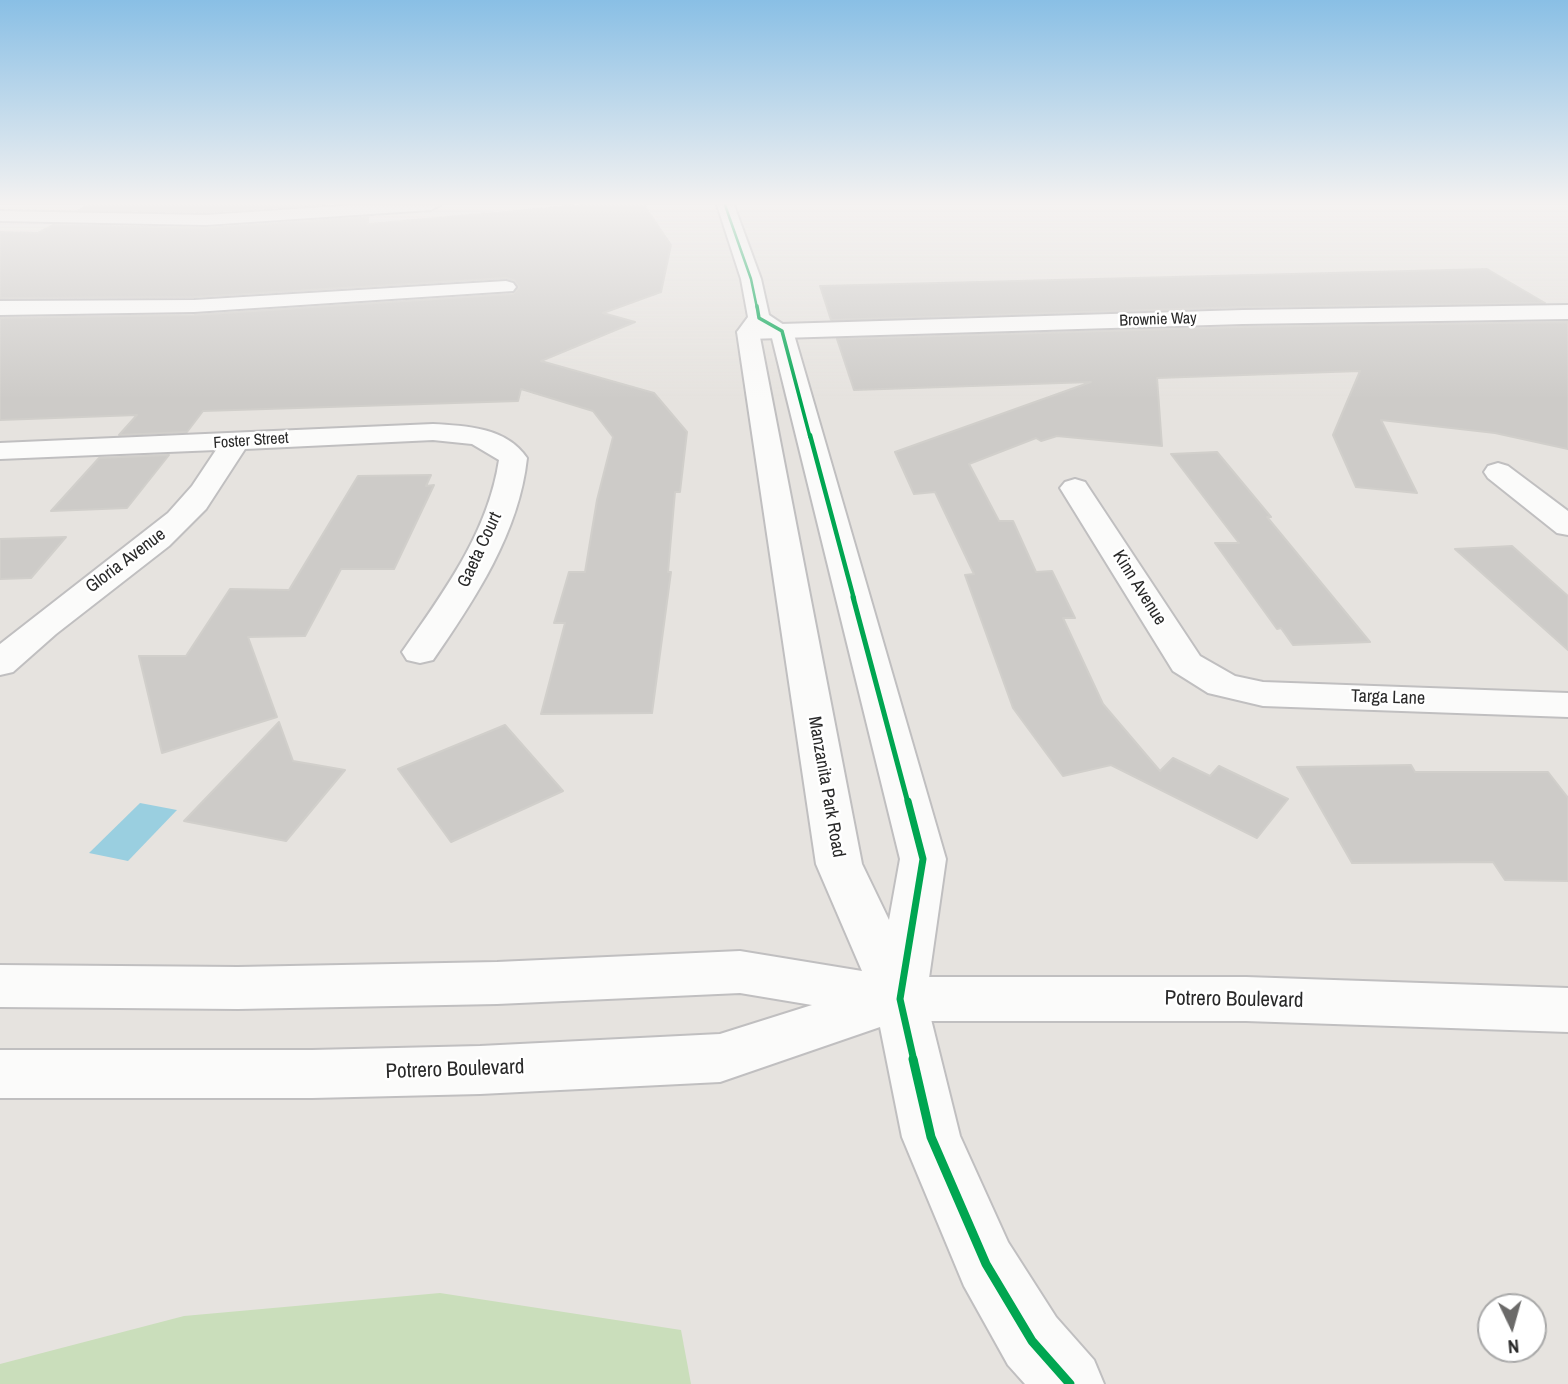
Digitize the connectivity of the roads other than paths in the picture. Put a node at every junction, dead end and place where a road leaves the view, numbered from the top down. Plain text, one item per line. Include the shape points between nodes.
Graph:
1 (748, 270) edge
2 (506, 287) dead end
3 (0, 308) edge
4 (1568, 312) edge
5 (763, 327) junction
6 (235, 442) junction
7 (500, 443) joint
8 (0, 451) edge
9 (1498, 472) dead end
10 (1075, 488) dead end
11 (1568, 526) edge
12 (420, 652) dead end
13 (0, 664) edge
14 (1210, 681) joint
15 (1568, 705) edge
16 (0, 986) edge
17 (900, 999) junction
18 (1568, 1010) edge
19 (0, 1074) edge
20 (1070, 1384) edge

1 - 5 street, Manzanita Park Road
2 - 3 street via 207,305
4 - 5 street, Brownie Way
5 - 17 street, Manzanita Park Road via 839,864
5 - 17 street, Manzanita Park Road via 923,859
6 - 7 street, Foster Street via 433,432 473,434
6 - 8 street, Foster Street
6 - 13 street, Gloria Avenue via 180,519
7 - 12 street, Gaeta Court via 513,458 512,479 480,558
9 - 11 street
10 - 14 street, Kinn Avenue via 1186,663
14 - 15 street, Targa Lane via 1231,690 1264,694
16 - 17 street, Potrero Boulevard via 238,988 740,972
17 - 18 street, Potrero Boulevard via 1246,999
17 - 19 street, Potrero Boulevard via 720,1058 312,1074
17 - 20 street via 931,1137 986,1264 1032,1341

